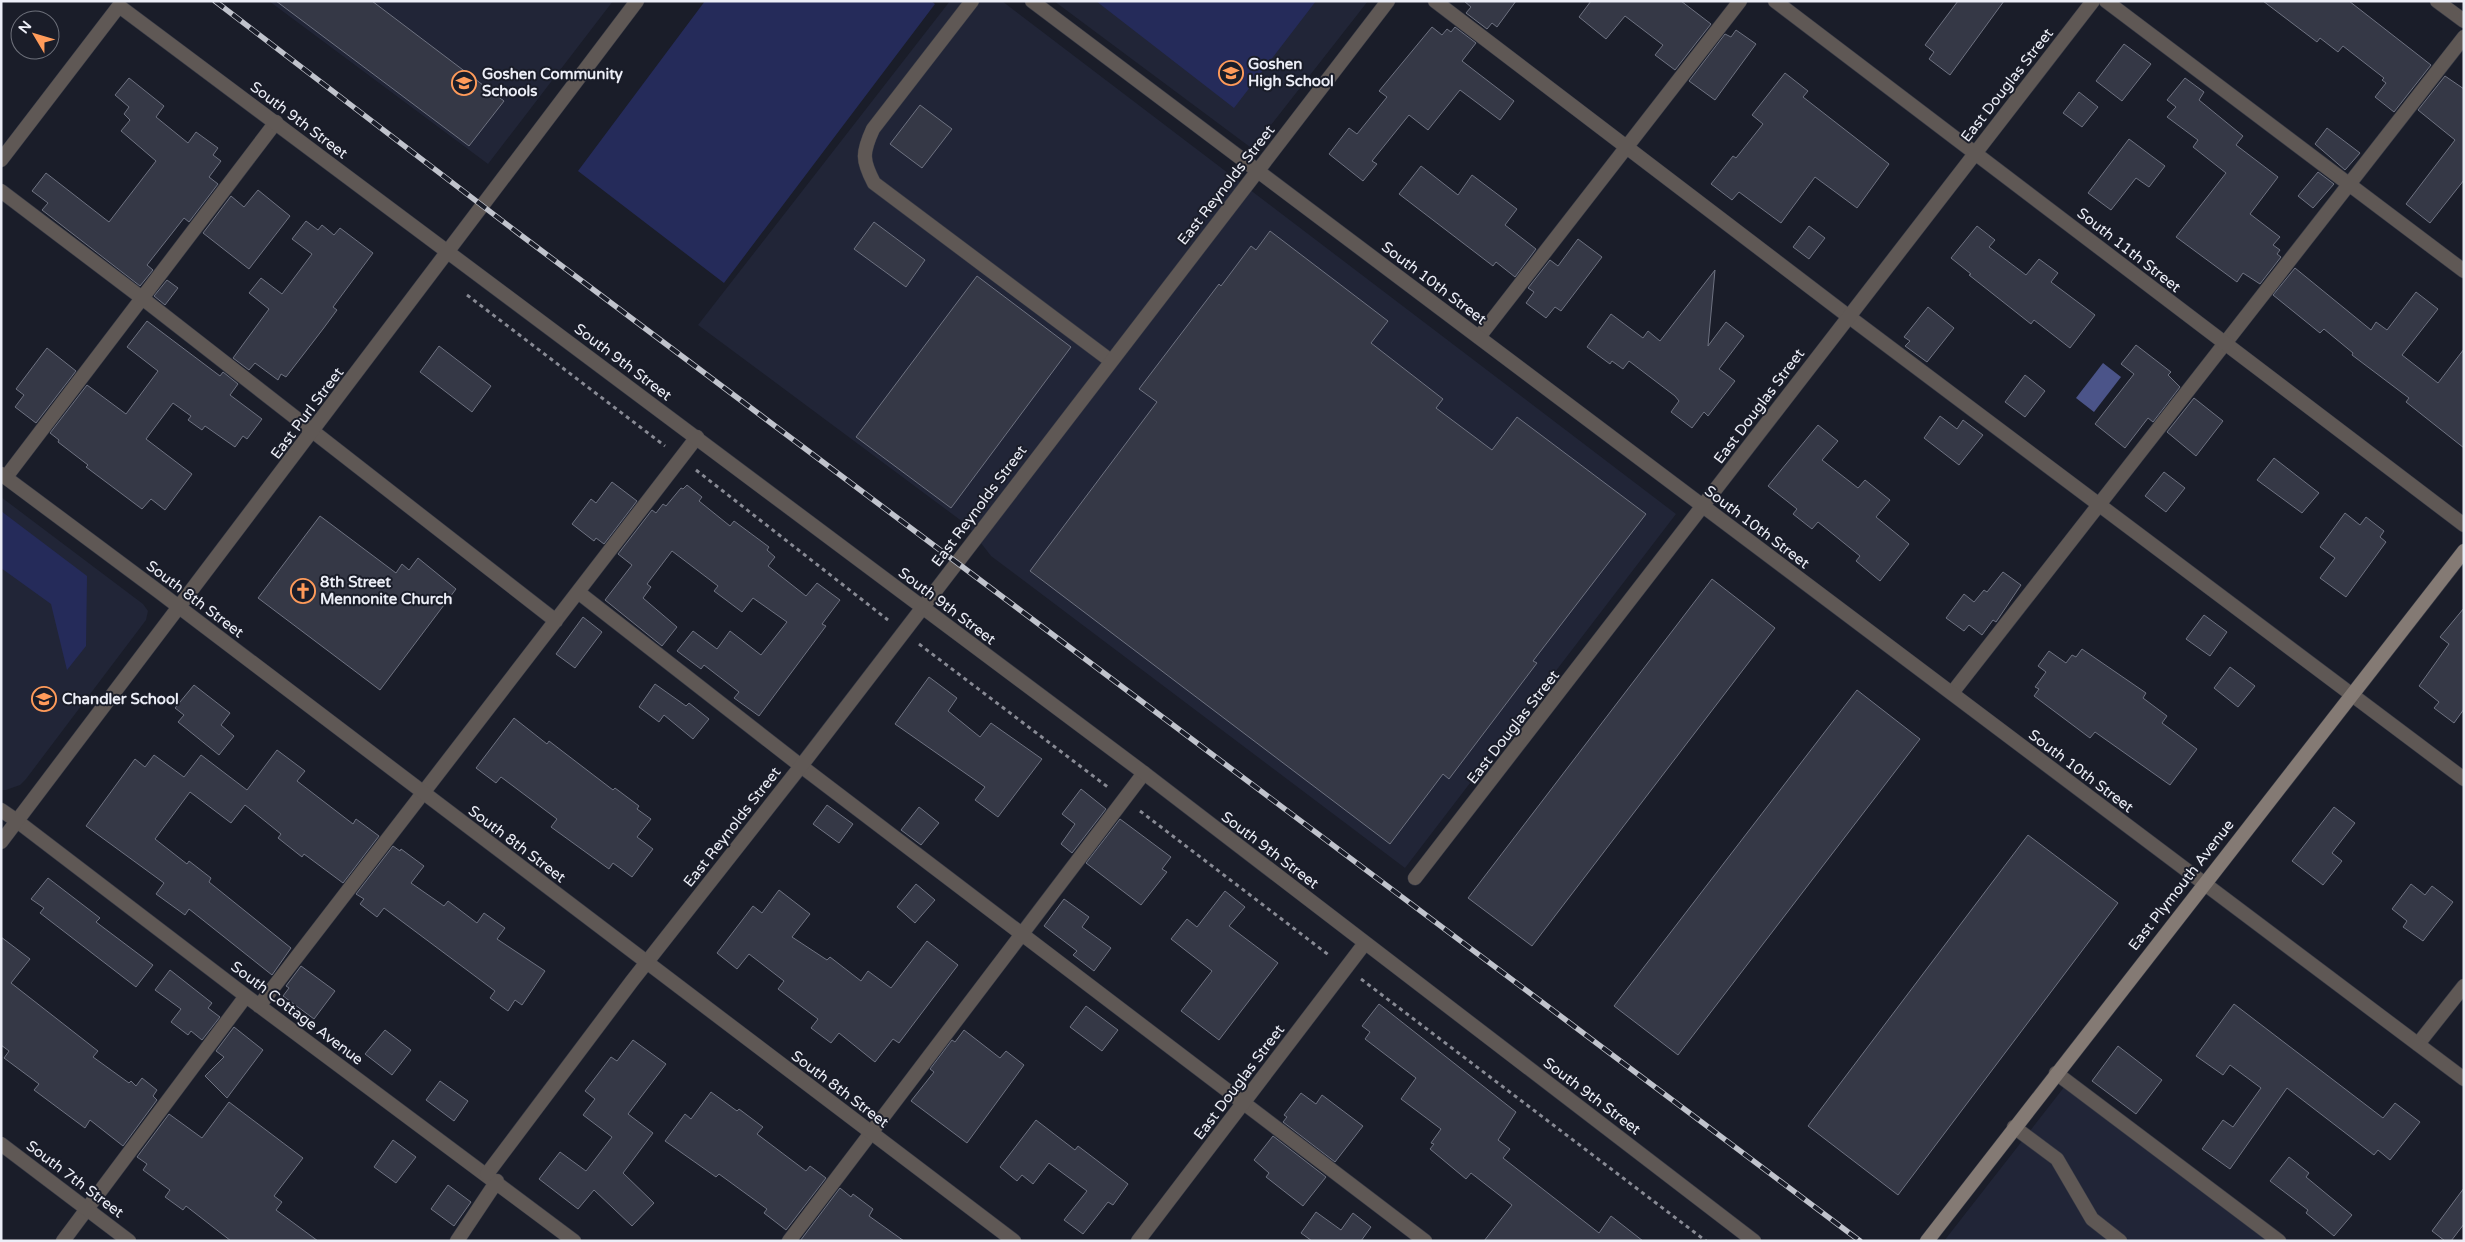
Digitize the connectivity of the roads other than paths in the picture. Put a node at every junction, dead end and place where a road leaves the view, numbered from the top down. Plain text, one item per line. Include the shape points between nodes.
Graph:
1 (972, 1) edge
2 (1032, 1) edge
3 (1388, 1) edge
4 (1436, 1) edge
5 (1740, 1) edge
6 (1775, 1) edge
7 (2093, 1) edge
8 (2106, 1) edge
9 (2437, 1) edge
10 (632, 3) edge
11 (118, 4) edge
12 (2464, 22) edge
13 (2464, 37) edge
14 (276, 122) junction
15 (1627, 147) junction
16 (1976, 152) junction
17 (1, 160) edge
18 (1257, 170) junction
19 (2349, 186) junction
20 (1, 191) edge
21 (449, 253) junction
22 (2464, 271) edge
23 (142, 298) junction
24 (1848, 316) junction
25 (1478, 337) junction
26 (2225, 344) junction
27 (1111, 361) junction
28 (314, 432) junction
29 (697, 437) junction
30 (4, 476) edge
31 (2099, 505) junction
32 (1703, 507) junction
33 (2464, 525) edge
34 (2464, 551) edge
35 (578, 592) junction
36 (180, 607) junction
37 (922, 608) junction
38 (556, 620) junction
39 (1952, 694) junction
40 (2351, 695) junction
41 (801, 766) junction
42 (1144, 773) junction
43 (2464, 779) edge
44 (424, 794) junction
45 (1, 810) edge
46 (17, 821) junction
47 (1, 842) edge
48 (1416, 878) dead end
49 (2203, 883) junction
50 (1021, 934) junction
51 (1365, 943) junction
52 (647, 962) junction
53 (2464, 986) edge
54 (246, 996) junction
55 (259, 1006) junction
56 (2418, 1044) junction
57 (2056, 1073) junction
58 (2464, 1079) edge
59 (1243, 1103) junction
60 (2014, 1127) junction
61 (871, 1134) junction
62 (1, 1144) edge
63 (492, 1177) junction
64 (87, 1209) junction
65 (63, 1241) edge
66 (129, 1241) edge
67 (457, 1241) edge
68 (574, 1241) edge
69 (789, 1241) edge
70 (1014, 1241) edge
71 (1138, 1241) edge
72 (1425, 1241) edge
73 (1754, 1241) edge
74 (1927, 1241) edge
75 (2120, 1241) edge
76 (2279, 1241) edge

1 - 27 street via 873,129 864,148 865,166 874,183
2 - 18 street, South 10th Street
3 - 18 street, East Reynolds Street
4 - 15 street
5 - 15 street
6 - 16 street, South 11th Street
7 - 16 street, East Douglas Street
8 - 19 street
9 - 12 street
10 - 21 street, East Purl Street
11 - 14 street, South 9th Street
11 - 17 street
13 - 19 street
14 - 21 street, South 9th Street
14 - 23 street
15 - 24 street
15 - 25 street
16 - 24 street, East Douglas Street
16 - 26 street, South 11th Street
18 - 25 street, South 10th Street
18 - 27 street, East Reynolds Street
19 - 22 street
19 - 26 street
20 - 23 street
21 - 28 street, East Purl Street
21 - 29 street, South 9th Street
23 - 28 street
23 - 30 street
24 - 31 street
24 - 32 street, East Douglas Street
25 - 32 street, South 10th Street
26 - 31 street
26 - 33 street, South 11th Street
27 - 37 street, East Reynolds Street
28 - 36 street, East Purl Street
28 - 38 street
29 - 35 street
29 - 37 street, South 9th Street
30 - 36 street, South 8th Street
31 - 39 street
31 - 40 street
32 - 39 street, South 10th Street
32 - 48 street, East Douglas Street
34 - 40 main road, East Plymouth Avenue
35 - 38 street
35 - 41 street
36 - 44 street, South 8th Street
36 - 46 street, East Purl Street
37 - 41 street, East Reynolds Street
37 - 42 street, South 9th Street
38 - 44 street
39 - 49 street, South 10th Street
40 - 43 street
40 - 49 main road, East Plymouth Avenue
41 - 50 street
41 - 52 street, East Reynolds Street
42 - 50 street
42 - 51 street, South 9th Street
44 - 52 street, South 8th Street
44 - 55 street
45 - 46 street, South Cottage Avenue
46 - 47 street, East Purl Street
46 - 54 street, South Cottage Avenue
49 - 56 street, South 10th Street
49 - 57 main road, East Plymouth Avenue
50 - 59 street
50 - 61 street
51 - 59 street, East Douglas Street
51 - 73 street, South 9th Street
52 - 61 street, South 8th Street
52 - 63 street, East Reynolds Street
53 - 56 street
54 - 55 street, South Cottage Avenue
54 - 64 street
55 - 63 street, South Cottage Avenue
56 - 58 street, South 10th Street
57 - 60 main road, East Plymouth Avenue
57 - 76 street
59 - 71 street, East Douglas Street
59 - 72 street
60 - 74 main road, East Plymouth Avenue
60 - 75 street via 2057,1159 2092,1219
61 - 69 street
61 - 70 street, South 8th Street
62 - 64 street, South 7th Street
63 - 67 street, East Reynolds Street
63 - 68 street, South Cottage Avenue
64 - 65 street
64 - 66 street, South 7th Street

